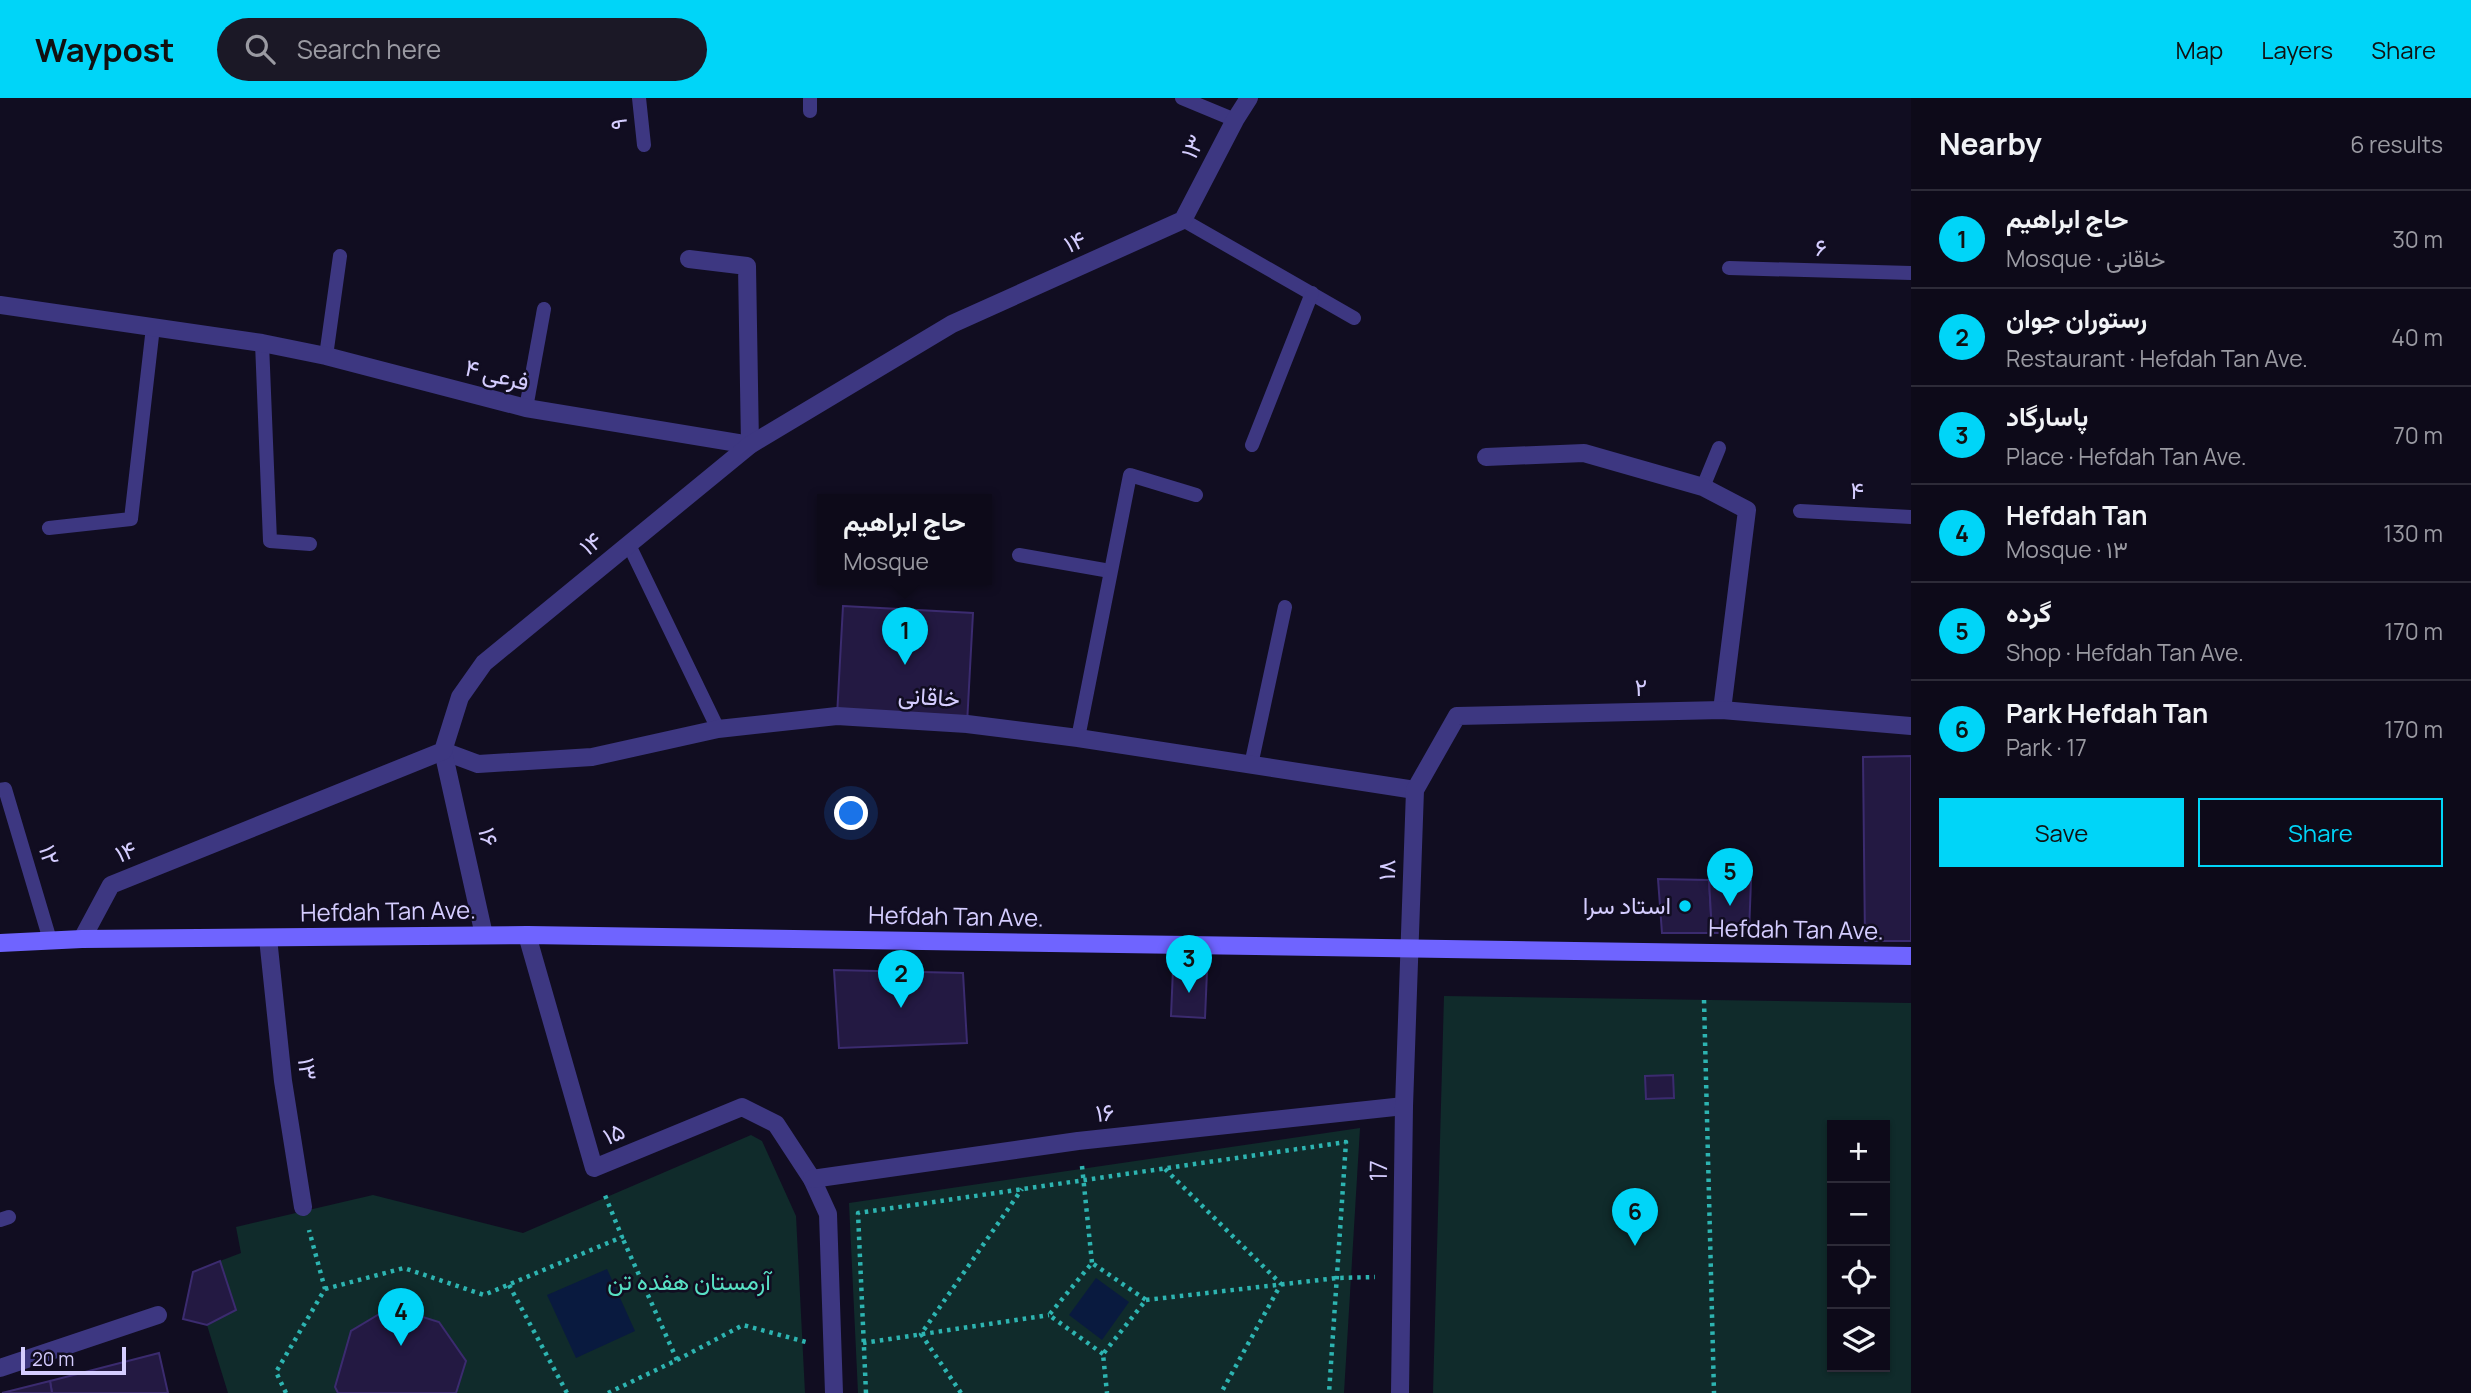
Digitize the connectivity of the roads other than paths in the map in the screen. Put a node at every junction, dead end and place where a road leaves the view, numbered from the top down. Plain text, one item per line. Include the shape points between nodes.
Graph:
1 (639, 98) edge
2 (1182, 98) edge
3 (1249, 98) edge
4 (1235, 120) junction
5 (644, 145) dead end
6 (1184, 220) junction
7 (340, 256) dead end
8 (689, 259) dead end
9 (1729, 268) dead end
10 (1911, 273) edge
11 (1312, 293) junction
12 (0, 305) edge
13 (544, 309) dead end
14 (1354, 318) dead end
15 (153, 327) junction
16 (262, 343) junction
17 (326, 356) junction
18 (526, 408) junction
19 (750, 445) junction
20 (1252, 445) dead end
21 (1719, 448) dead end
22 (1486, 457) dead end
23 (1703, 487) junction
24 (1196, 495) dead end
25 (1800, 511) dead end
26 (1911, 517) edge
27 (49, 528) dead end
28 (310, 544) dead end
29 (629, 545) junction
30 (1019, 555) dead end
31 (1110, 571) junction
32 (1285, 607) dead end
33 (1722, 710) junction
34 (1911, 726) edge
35 (718, 729) junction
36 (1079, 738) junction
37 (443, 751) junction
38 (1251, 765) junction
39 (0, 790) edge
40 (1415, 790) junction
41 (485, 935) junction
42 (527, 935) junction
43 (268, 937) junction
44 (82, 939) junction
45 (50, 940) junction
46 (0, 943) edge
47 (1411, 949) junction
48 (1911, 956) edge
49 (1404, 1106) junction
50 (812, 1179) junction
51 (303, 1207) road end
52 (159, 1315) dead end
53 (0, 1368) edge
54 (834, 1393) edge
55 (1400, 1393) edge

1 - 5 lane, ۹
2 - 4 lane
3 - 4 street, ۱۳
4 - 6 street, ۱۳
6 - 11 lane
6 - 19 street, ۱۴ via 952,324
7 - 17 lane
8 - 19 street via 747,266
9 - 10 lane, ۶
11 - 14 lane
11 - 20 lane
12 - 15 street, فرعی ۴
13 - 18 lane
15 - 16 street, فرعی ۴
15 - 27 lane via 131,519
16 - 17 street, فرعی ۴
16 - 28 lane via 270,541
17 - 18 street, فرعی ۴
18 - 19 street, فرعی ۴
19 - 29 street, ۱۴
21 - 23 lane
22 - 23 street via 1584,453
23 - 33 street via 1747,510
24 - 31 lane via 1130,475
25 - 26 lane, ۴
29 - 35 lane
29 - 37 street, ۱۴ via 484,663 460,697
30 - 31 lane
31 - 36 lane
32 - 38 lane
33 - 34 street, ۲
33 - 40 street, ۲ via 1457,716
35 - 36 street, خاقانی via 837,716 967,724
35 - 37 street, خاقانی via 592,757 478,764
36 - 38 street, خاقانی
37 - 41 street, ۱۶
37 - 44 street, ۱۴ via 111,885
38 - 40 street, خاقانی
39 - 45 lane, ۱۲ via 5,789
40 - 47 street, ۱۸
41 - 42 main road, Hefdah Tan Ave.
41 - 43 main road, Hefdah Tan Ave.
42 - 47 main road, Hefdah Tan Ave.
42 - 50 street, ۱۵ via 594,1168 742,1107 776,1124
43 - 44 main road, Hefdah Tan Ave.
43 - 51 street, ۱۳ via 283,1081
44 - 45 main road, Hefdah Tan Ave.
45 - 46 main road, Hefdah Tan Ave.
47 - 48 main road, Hefdah Tan Ave.
47 - 49 street, 17
49 - 50 street, ۱۶ via 1078,1141
49 - 55 street, 17
50 - 54 street, ۱۵ via 828,1214
52 - 53 street

